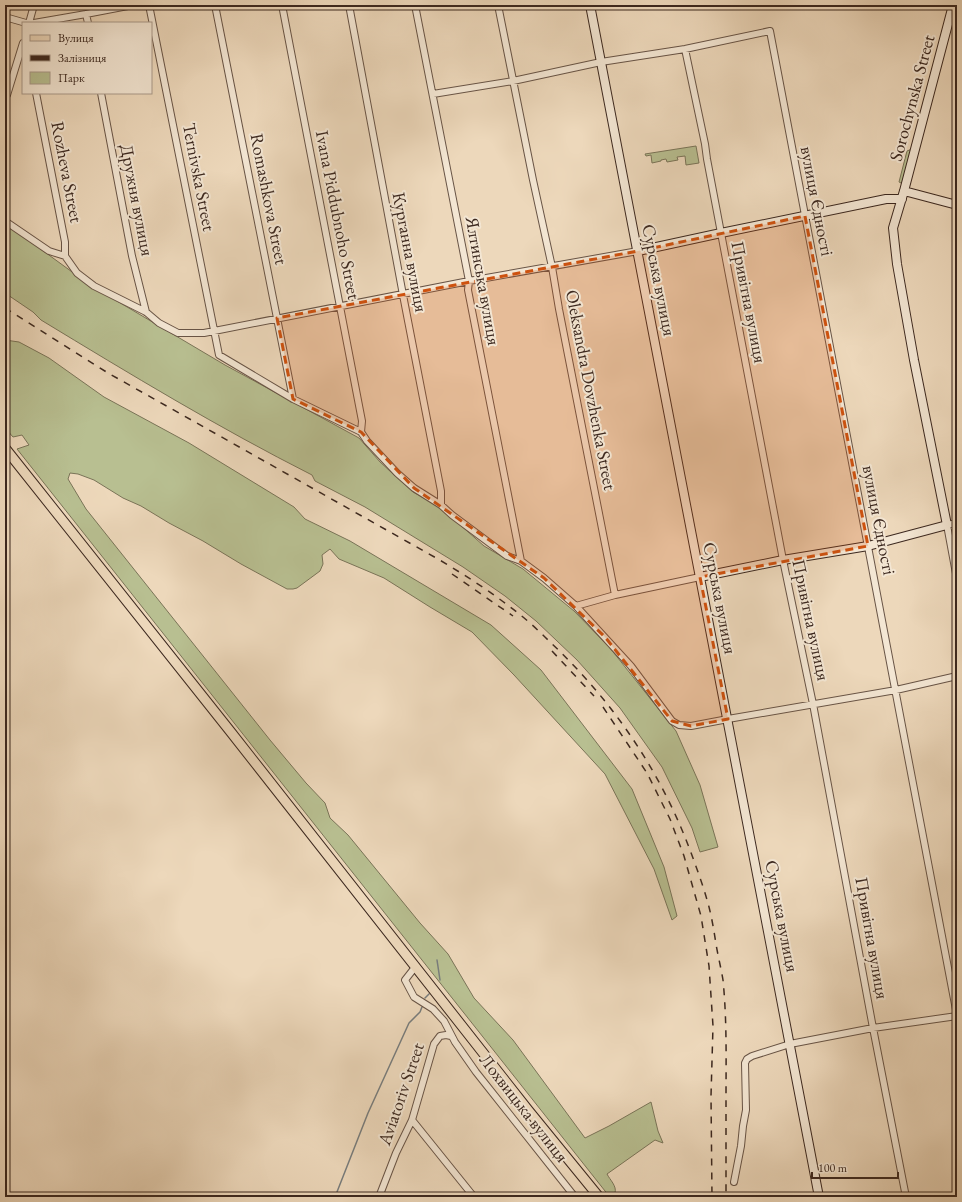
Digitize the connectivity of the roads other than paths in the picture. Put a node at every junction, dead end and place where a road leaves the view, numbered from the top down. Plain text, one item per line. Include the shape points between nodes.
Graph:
1 (34, 5) edge
2 (133, 5) edge
3 (149, 5) edge
4 (215, 5) edge
5 (282, 5) edge
6 (349, 5) edge
7 (415, 5) edge
8 (498, 5) edge
9 (590, 5) edge
10 (953, 5) edge
11 (86, 14) junction
12 (5, 17) edge
13 (24, 22) edge
14 (28, 22) edge
15 (40, 22) edge
16 (88, 22) edge
17 (685, 48) junction
18 (22, 49) edge
19 (20, 61) edge
20 (601, 62) junction
21 (513, 81) junction
22 (36, 94) edge
23 (101, 94) edge
24 (432, 94) junction
25 (6, 97) edge
26 (903, 195) junction
27 (957, 205) edge
28 (805, 216) junction
29 (5, 221) edge
30 (721, 233) junction
31 (638, 251) junction
32 (65, 256) junction
33 (552, 267) junction
34 (469, 282) junction
35 (403, 295) junction
36 (341, 307) junction
37 (146, 312) junction
38 (277, 318) junction
39 (215, 331) junction
40 (293, 399) junction
41 (361, 432) junction
42 (5, 448) edge
43 (441, 505) junction
44 (957, 524) edge
45 (947, 525) junction
46 (868, 546) junction
47 (783, 560) junction
48 (522, 561) junction
49 (700, 577) junction
50 (957, 579) edge
51 (615, 595) junction
52 (576, 606) junction
53 (957, 676) edge
54 (896, 690) junction
55 (813, 704) junction
56 (728, 718) junction
57 (416, 966) junction
58 (957, 1015) edge
59 (873, 1028) junction
60 (451, 1036) junction
61 (790, 1044) junction
62 (412, 1120) junction
63 (734, 1182) dead end
64 (380, 1196) edge
65 (474, 1197) edge
66 (575, 1197) edge
67 (599, 1197) edge
68 (819, 1197) edge
69 (906, 1197) edge

1 - 14 street
2 - 11 street
3 - 39 street, Ternivska Street
4 - 38 street, Romashkova Street
5 - 36 street, Ivana Piddubnoho Street
6 - 35 street, Курганна вулиця
7 - 24 street, Ялтинська вулиця
8 - 21 street, Oleksandra Dovzhenka Street
9 - 20 street, Сурська вулиця
10 - 26 street, Sorochynska Street
11 - 15 street
11 - 16 street
12 - 13 street
17 - 20 street
17 - 28 street, вулиця Єдності via 770,31
17 - 30 street, Привітна вулиця
18 - 19 street
19 - 25 street
20 - 21 street
20 - 31 street, Сурська вулиця
21 - 24 street
21 - 33 street, Oleksandra Dovzhenka Street
22 - 32 street, Rozheva Street via 65,242
23 - 37 street, Дружня вулиця via 132,256
24 - 34 street, Ялтинська вулиця
26 - 27 street
26 - 28 street
26 - 45 street, Sorochynska Street via 893,228 897,264
28 - 30 street
28 - 46 street, вулиця Єдності
29 - 32 street via 49,251
30 - 31 street
30 - 47 street, Привітна вулиця
31 - 33 street
31 - 49 street, Сурська вулиця
32 - 37 street via 77,273 94,286
33 - 34 street
33 - 51 street, Oleksandra Dovzhenka Street
34 - 35 street
34 - 48 street, Ялтинська вулиця via 468,290
35 - 36 street
35 - 43 street, Курганна вулиця via 441,491
36 - 38 street
36 - 41 street, Ivana Piddubnoho Street via 362,422
37 - 39 street via 159,323 178,333
38 - 39 street
38 - 40 street, Romashkova Street
39 - 40 street, Ternivska Street via 219,355
40 - 41 street
41 - 43 street via 397,473 414,488
42 - 57 main road
43 - 48 street via 507,556
44 - 45 street
45 - 46 street
45 - 50 street
46 - 47 street
46 - 54 street, вулиця Єдності
47 - 49 street
47 - 55 street, Привітна вулиця
48 - 52 street
49 - 51 street
49 - 56 street, Сурська вулиця
51 - 52 street
52 - 56 street via 631,666 672,721 679,725 691,726
53 - 54 street
54 - 55 street
54 - 58 street, вулиця Єдності
55 - 56 street
55 - 59 street, Привітна вулиця
56 - 61 street, Сурська вулиця
57 - 60 street, Лохвицька вулиця via 405,980 410,992 433,1009 444,1021
57 - 67 main road
58 - 59 street
59 - 61 street
59 - 69 street, Привітна вулиця
60 - 62 street, Aviatoriv Street via 440,1036 434,1044
60 - 66 street, Лохвицька вулиця via 476,1072
61 - 63 street via 747,1059 746,1110
61 - 68 street, Сурська вулиця
62 - 64 street, Aviatoriv Street
62 - 65 street

